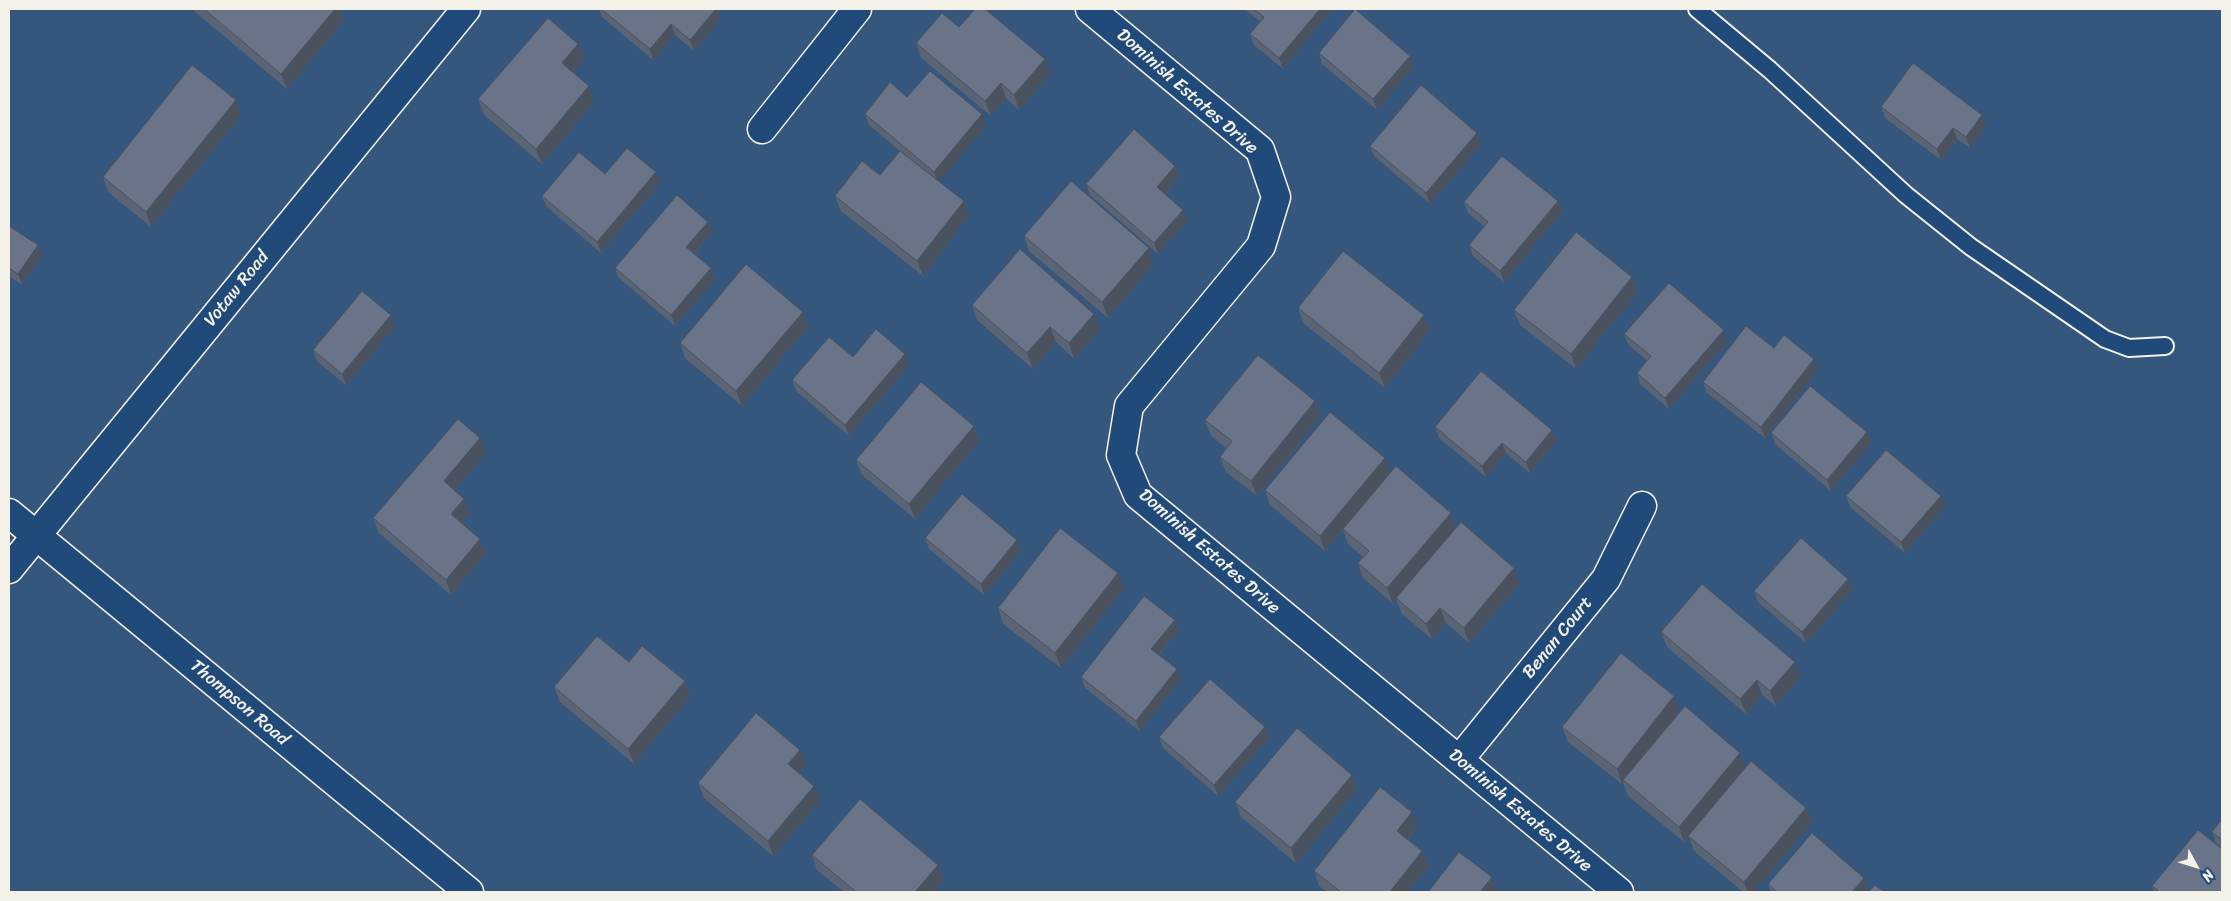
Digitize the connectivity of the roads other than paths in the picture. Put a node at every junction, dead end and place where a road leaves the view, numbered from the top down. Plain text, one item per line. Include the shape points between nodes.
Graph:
1 (466, 9) edge
2 (857, 9) edge
3 (1090, 9) edge
4 (1697, 9) edge
5 (762, 129) dead end
6 (2165, 346) dead end
7 (1642, 506) dead end
8 (9, 513) edge
9 (36, 535) junction
10 (9, 569) edge
11 (1459, 760) junction
12 (469, 892) edge
13 (1619, 892) edge

1 - 9 street, Votaw Road
2 - 5 street
3 - 11 street, Dominish Estates Drive via 1260,150 1276,197 1261,246 1129,406 1121,456 1138,495
4 - 6 lane via 1770,70 1906,195 1971,247 2105,339 2129,348
7 - 11 street, Benan Court via 1606,579
8 - 9 street, Thompson Road
9 - 10 street, Votaw Road
9 - 12 street, Thompson Road
11 - 13 street, Dominish Estates Drive

